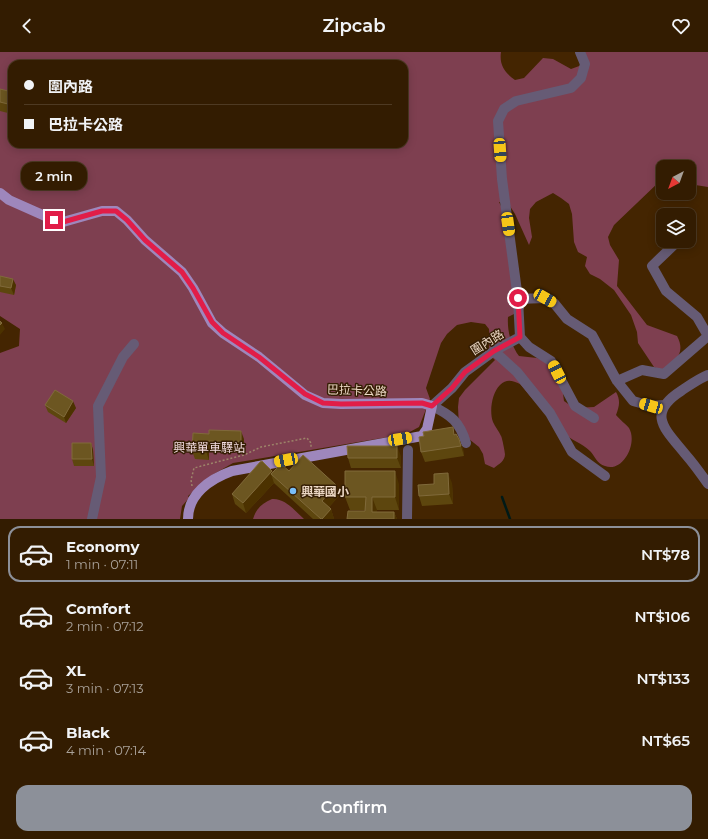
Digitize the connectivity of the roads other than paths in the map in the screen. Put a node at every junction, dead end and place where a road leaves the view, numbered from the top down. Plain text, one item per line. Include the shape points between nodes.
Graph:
1 (580, 52) edge
2 (0, 193) edge
3 (671, 248) edge
4 (518, 298) junction
5 (708, 336) edge
6 (520, 337) junction
7 (134, 344) dead end
8 (494, 351) junction
9 (708, 375) edge
10 (617, 381) junction
11 (664, 405) junction
12 (432, 406) junction
13 (594, 418) dead end
14 (466, 443) dead end
15 (408, 450) dead end
16 (605, 476) dead end
17 (708, 484) edge
18 (92, 519) edge
19 (188, 519) edge
20 (407, 519) edge

1 - 4 street, 圍內路 via 585,64 581,78 571,88 516,102 504,109 498,121 502,179
2 - 12 main road, 巴拉卡公路 via 9,200 63,222 102,211 116,211 182,272 212,322 223,333 259,357 305,394 323,403 422,403
3 - 5 street via 652,266 666,291 697,317
4 - 6 street, 圍內路
4 - 10 street via 545,298 554,303 567,319 592,335
5 - 10 street via 664,374 642,370
6 - 8 street, 圍內路
6 - 13 street via 529,347 551,361 575,406
7 - 18 street via 123,357 98,406 101,477
8 - 12 street, 圍內路 via 465,372
8 - 16 street via 517,372 550,413 572,452
9 - 11 street via 671,397
10 - 11 street via 633,401 651,406
11 - 17 street via 661,416 664,430
12 - 14 street via 455,421 462,430
12 - 19 main road via 431,418 422,436 313,455 221,475 195,495
15 - 20 street

